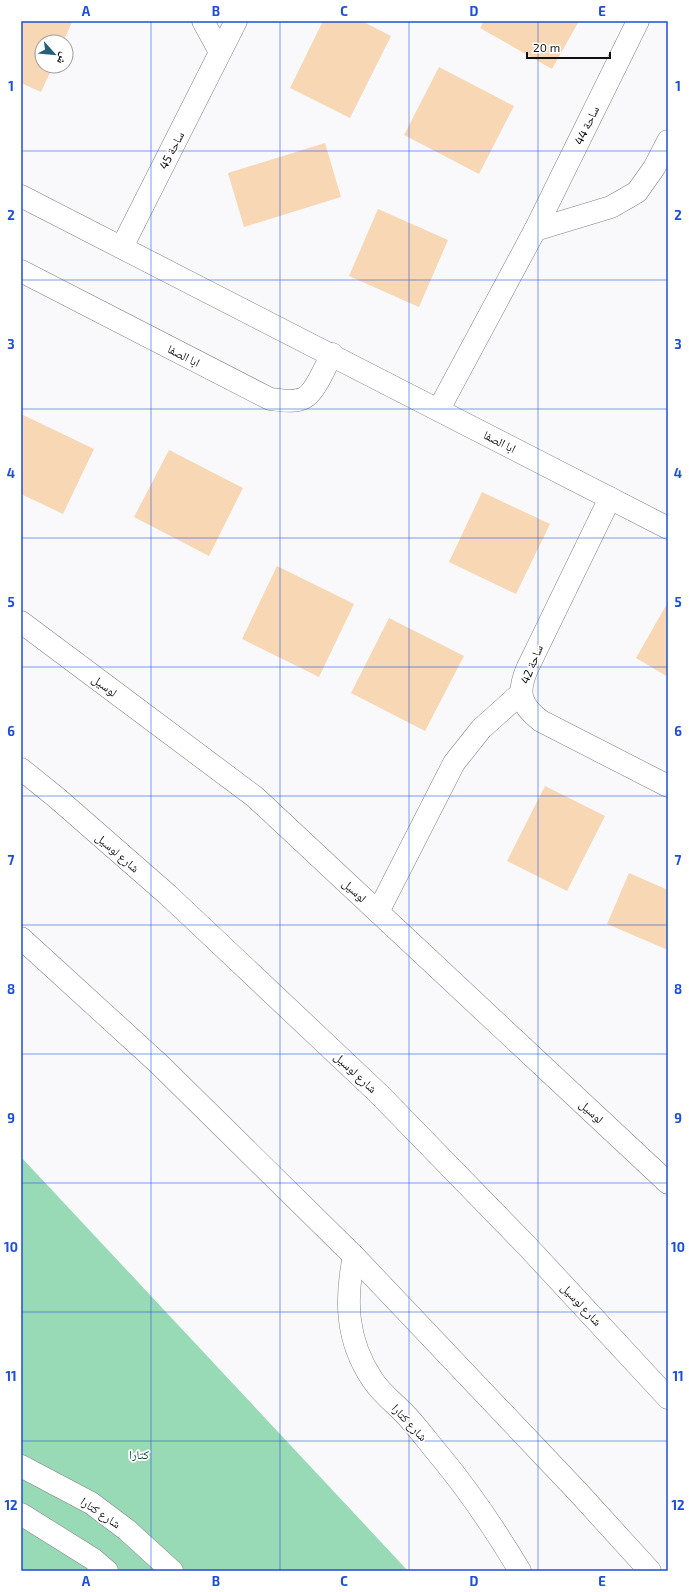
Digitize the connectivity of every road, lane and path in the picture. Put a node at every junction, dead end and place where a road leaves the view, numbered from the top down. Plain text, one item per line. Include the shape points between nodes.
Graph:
1 (203, 21) edge
2 (236, 21) edge
3 (638, 21) edge
4 (220, 52) junction
5 (668, 141) edge
6 (21, 196) edge
7 (535, 230) junction
8 (122, 247) junction
9 (21, 271) edge
10 (332, 354) junction
11 (439, 409) junction
12 (610, 498) junction
13 (668, 528) edge
14 (21, 622) edge
15 (521, 693) junction
16 (21, 769) edge
17 (668, 786) edge
18 (378, 912) junction
19 (21, 938) edge
20 (668, 1183) edge
21 (354, 1256) junction
22 (668, 1398) edge
23 (21, 1466) edge
24 (21, 1514) edge
25 (107, 1571) edge
26 (172, 1571) edge
27 (520, 1571) edge
28 (650, 1571) edge

1 - 4 main road
2 - 4 main road, ساحة 45
3 - 7 main road, ساحة 44
4 - 8 main road, ساحة 45
5 - 7 main road via 645,183 637,192 611,207
6 - 8 main road, ابا الصفا
7 - 11 main road, ساحة 44
8 - 10 main road, ابا الصفا
9 - 10 main road, ابا الصفا via 270,399 285,401 305,398
10 - 11 main road, ابا الصفا
11 - 12 main road, ابا الصفا
12 - 13 main road, ابا الصفا
12 - 15 main road, ساحة 42 via 527,669 521,683
14 - 18 main road, لوسيل via 254,797
15 - 17 main road, ساحة 42 via 531,714 541,721
15 - 18 main road via 481,729 454,763
16 - 22 main road, شارع لوسيل via 168,895 379,1094 528,1247
18 - 20 main road, لوسيل
19 - 21 main road via 159,1064
21 - 27 main road, شارع كتارا via 348,1296 349,1317 360,1359 372,1379 473,1499
21 - 28 main road
23 - 26 main road, شارع كتارا via 91,1503 127,1530
24 - 25 main road via 93,1559

